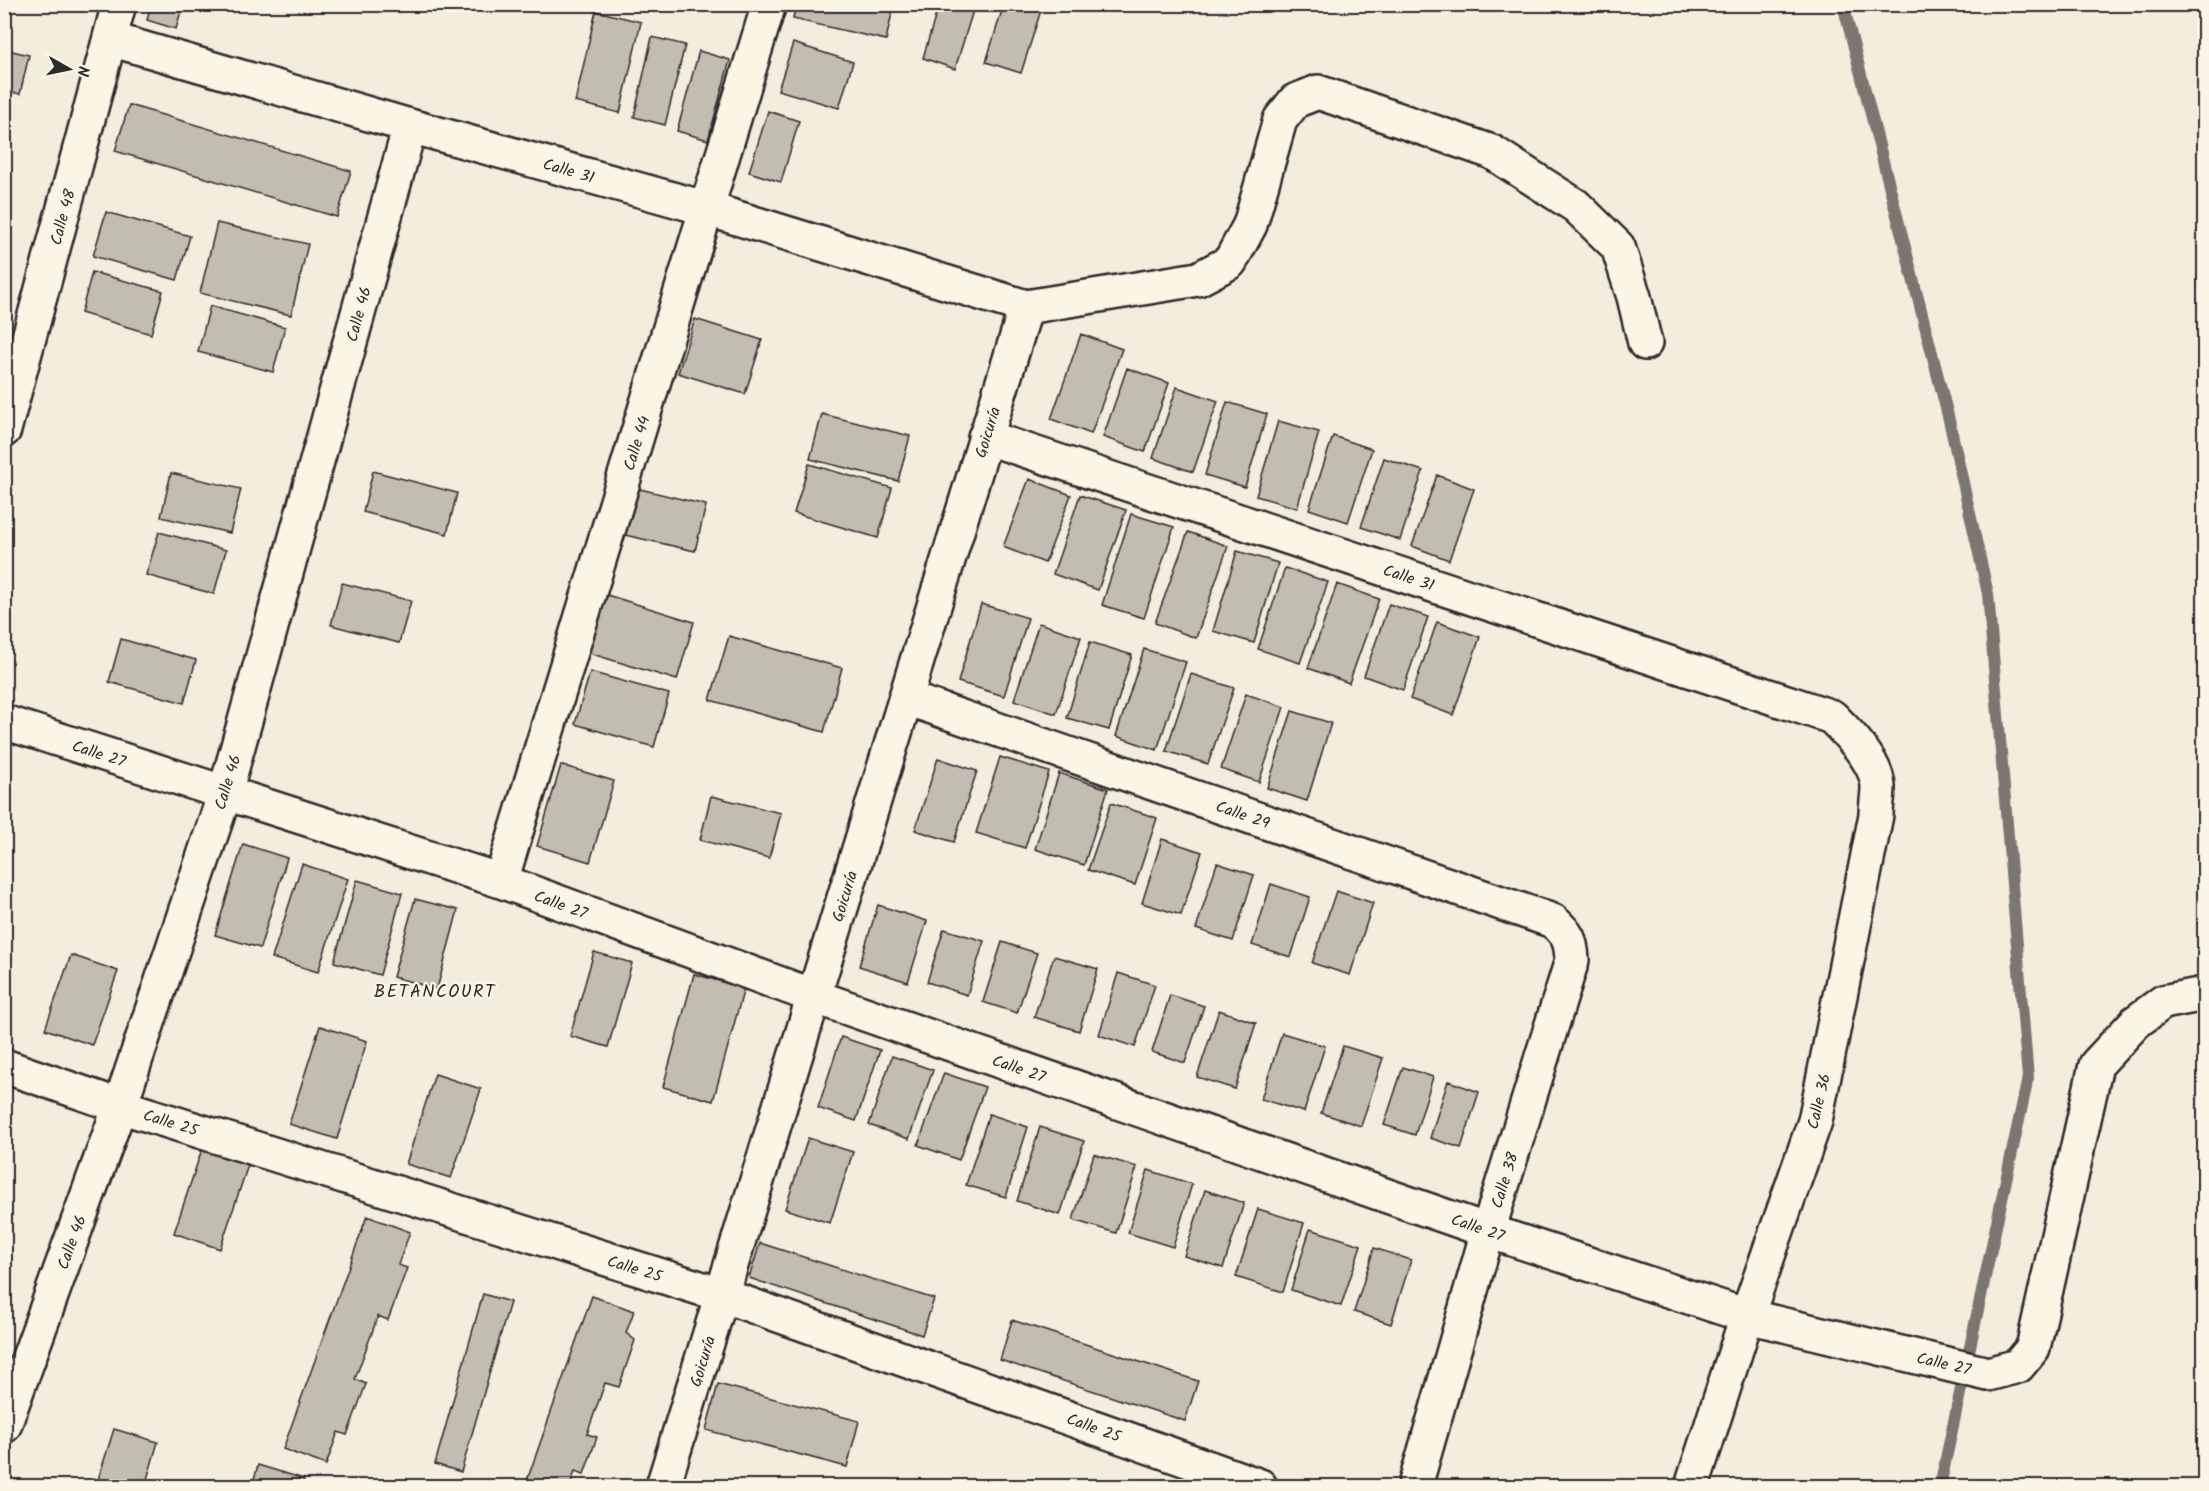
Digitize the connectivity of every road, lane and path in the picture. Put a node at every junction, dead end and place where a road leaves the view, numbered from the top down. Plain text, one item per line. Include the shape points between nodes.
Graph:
1 (118, 4) edge
2 (769, 4) edge
3 (110, 39) junction
4 (410, 126) junction
5 (708, 209) junction
6 (1026, 307) junction
7 (1645, 343) dead end
8 (6, 414) edge
9 (986, 437) junction
10 (906, 698) junction
11 (1832, 717) joint
12 (4, 722) edge
13 (225, 793) junction
14 (501, 881) junction
15 (1571, 944) joint
16 (2205, 994) edge
17 (813, 996) junction
18 (4, 1066) edge
19 (120, 1106) junction
20 (1488, 1231) junction
21 (722, 1295) junction
22 (1746, 1316) junction
23 (10, 1390) edge
24 (4, 1426) edge
25 (663, 1486) edge
26 (1260, 1486) edge
27 (1415, 1486) edge
28 (1692, 1486) edge

1 - 3 street, Calle 48
2 - 5 street, Calle 44
3 - 4 street, Calle 31
3 - 8 street, Calle 48
4 - 5 street, Calle 31
4 - 13 street, Calle 46
5 - 6 street, Calle 31
5 - 14 street, Calle 44
6 - 7 street via 1198,279 1230,262 1250,225 1280,120 1294,101 1318,92 1492,152 1576,206 1618,247
6 - 9 street, Goicuría
9 - 10 street, Goicuría
9 - 11 street, Calle 31
10 - 15 street, Calle 29 via 1553,921 1565,931
10 - 17 street, Goicuría
11 - 22 street, Calle 36 via 1869,761 1878,784 1875,815 1815,1122
12 - 13 street, Calle 27
13 - 14 street, Calle 27
13 - 19 street, Calle 46
14 - 17 street, Calle 27
15 - 20 street, Calle 38 via 1572,960
16 - 22 street, Calle 27 via 2163,1002 2136,1022 2096,1065 2033,1348 2018,1366 1988,1374
17 - 20 street, Calle 27
17 - 21 street, Goicuría
18 - 19 street, Calle 25
19 - 21 street, Calle 25
19 - 23 street, Calle 46
20 - 22 street, Calle 27
20 - 27 street, Calle 38
21 - 25 street, Goicuría
21 - 26 street, Calle 25
22 - 28 street, Calle 36
23 - 24 street, Calle 46

